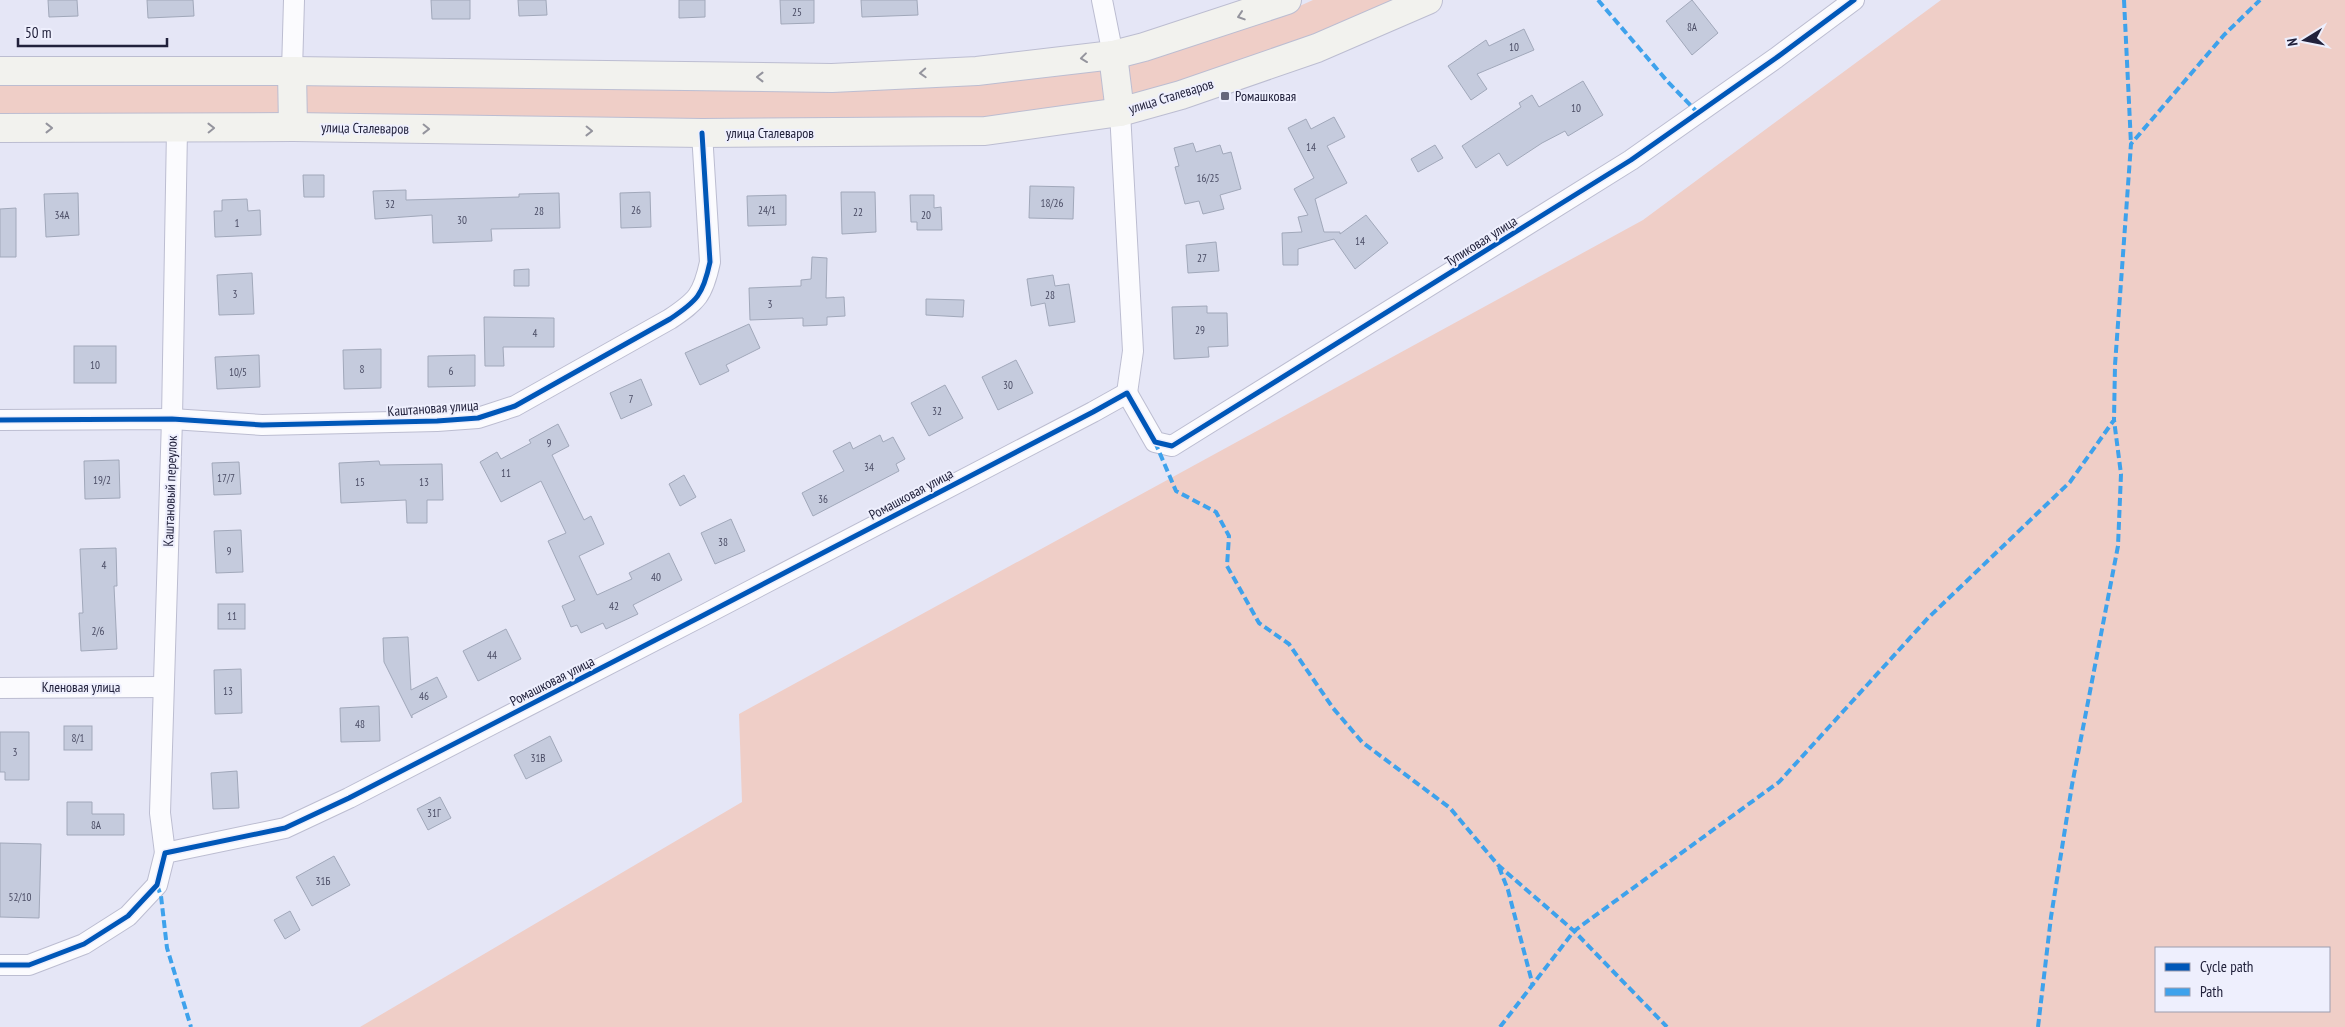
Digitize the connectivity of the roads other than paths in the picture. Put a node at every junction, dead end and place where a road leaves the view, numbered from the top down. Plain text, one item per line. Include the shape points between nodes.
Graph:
1 (294, 0) edge
2 (1102, 0) edge
3 (1287, 0) edge
4 (1428, 0) edge
5 (1854, 0) edge
6 (1113, 55) junction
7 (0, 70) edge
8 (292, 70) junction
9 (1120, 112) junction
10 (0, 128) edge
11 (293, 128) junction
12 (178, 129) junction
13 (702, 133) junction
14 (1127, 392) junction
15 (172, 419) junction
16 (0, 420) edge
17 (162, 687) junction
18 (0, 688) edge
19 (164, 853) junction
20 (0, 965) edge

1 - 8 street
2 - 6 street
3 -> 6 main road
4 - 9 main road, улица Сталеваров via 1317,48
5 - 14 street, Тупиковая улица via 1630,160 1172,446 1155,442
6 -> 8 main road via 977,71 832,78
6 - 9 main road
7 - 8 main road
8 - 11 main road
9 - 13 main road, улица Сталеваров via 985,131
9 - 14 street via 1133,350
10 -> 12 main road, улица Сталеваров
12 -> 11 main road, улица Сталеваров
11 -> 13 main road, улица Сталеваров
12 - 15 street, Каштановый переулок
13 - 15 street, Каштановая улица via 710,262 706,284 694,303 515,406 478,418 437,421 262,425
14 - 19 street, Ромашковая улица via 700,618 322,811 285,828
15 - 16 street, Каштановая улица
15 - 17 street, Каштановый переулок
17 - 18 street, Кленовая улица
17 - 19 street, Каштановый переулок via 160,813
19 - 20 street via 157,885 128,916 84,944 29,965

